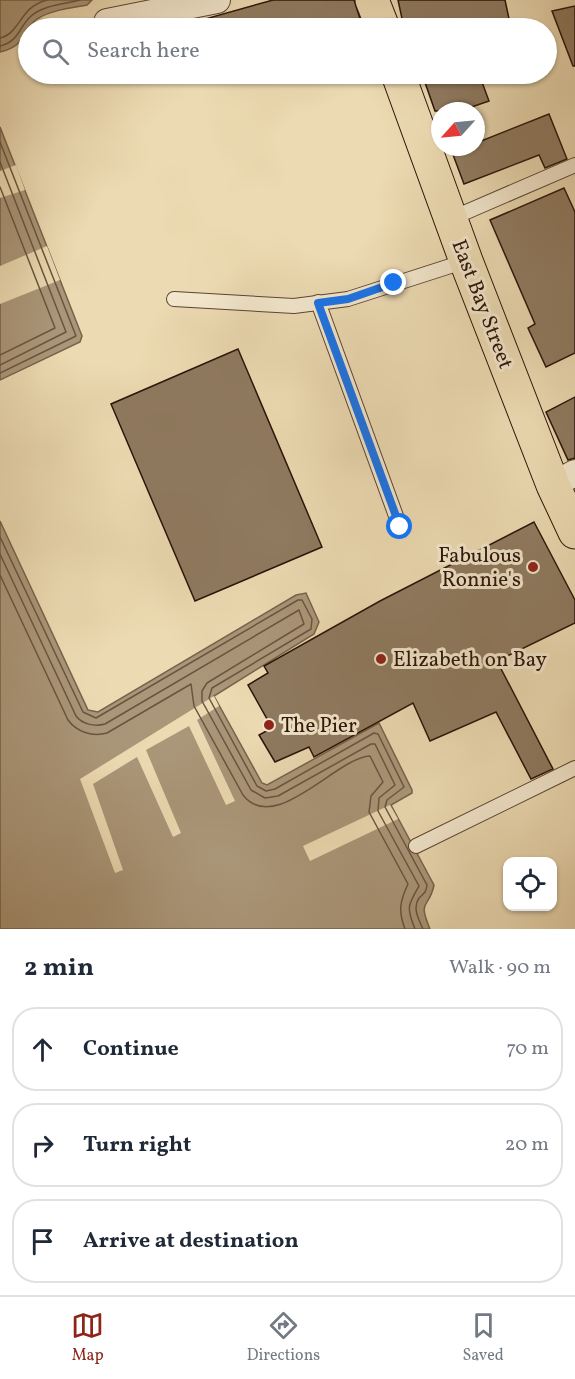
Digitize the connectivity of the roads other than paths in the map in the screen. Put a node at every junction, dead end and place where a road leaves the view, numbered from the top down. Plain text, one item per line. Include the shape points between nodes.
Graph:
1 (217, 0) edge
2 (372, 0) edge
3 (127, 18) edge
4 (378, 18) edge
5 (402, 84) edge
6 (575, 165) edge
7 (450, 219) junction
8 (466, 261) junction
9 (174, 299) dead end
10 (318, 303) junction
11 (564, 479) edge
12 (400, 527) dead end
13 (575, 532) edge
14 (575, 768) edge
15 (416, 846) dead end

1 - 3 street
2 - 4 highway
5 - 7 highway, East Bay Street
6 - 7 lane
7 - 8 highway, East Bay Street
8 - 10 lane via 348,299
8 - 11 highway, East Bay Street
9 - 10 lane via 294,306
10 - 12 lane
11 - 13 highway, East Bay Street
14 - 15 lane

